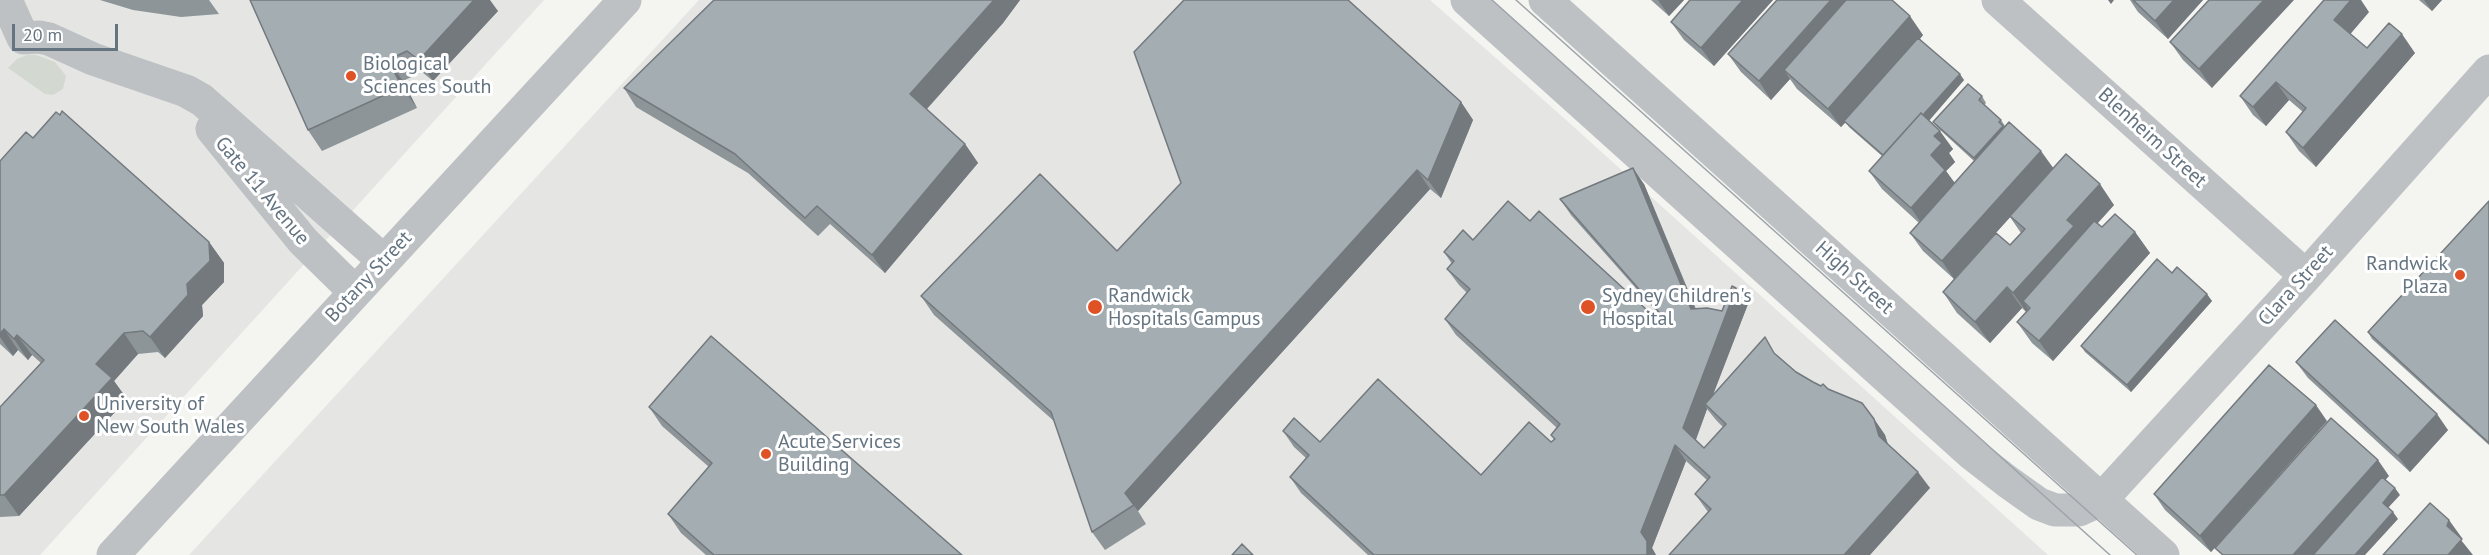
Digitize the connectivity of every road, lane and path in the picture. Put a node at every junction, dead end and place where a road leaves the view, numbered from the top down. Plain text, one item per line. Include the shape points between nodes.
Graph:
1 (6, 0) edge
2 (625, 0) edge
3 (1467, 0) edge
4 (1545, 0) edge
5 (1998, 0) edge
6 (2489, 71) edge
7 (213, 120) junction
8 (384, 261) junction
9 (2306, 276) junction
10 (355, 292) junction
11 (2101, 500) junction
12 (113, 555) edge
13 (2163, 555) edge

1 - 7 street, Gate 11 Avenue via 23,38 49,39 117,69 190,93
2 - 8 street, Botany Street
3 - 11 street via 1972,454 2034,501 2050,508 2068,511 2090,507
4 - 11 street, High Street
5 - 9 street, Blenheim Street
6 - 9 street, Clara Street
7 - 8 street, Gate 11 Avenue via 335,216
7 - 10 street, Gate 11 Avenue via 303,241
8 - 10 street, Botany Street
9 - 11 street, Clara Street
10 - 12 street, Botany Street
11 - 13 street, High Street

